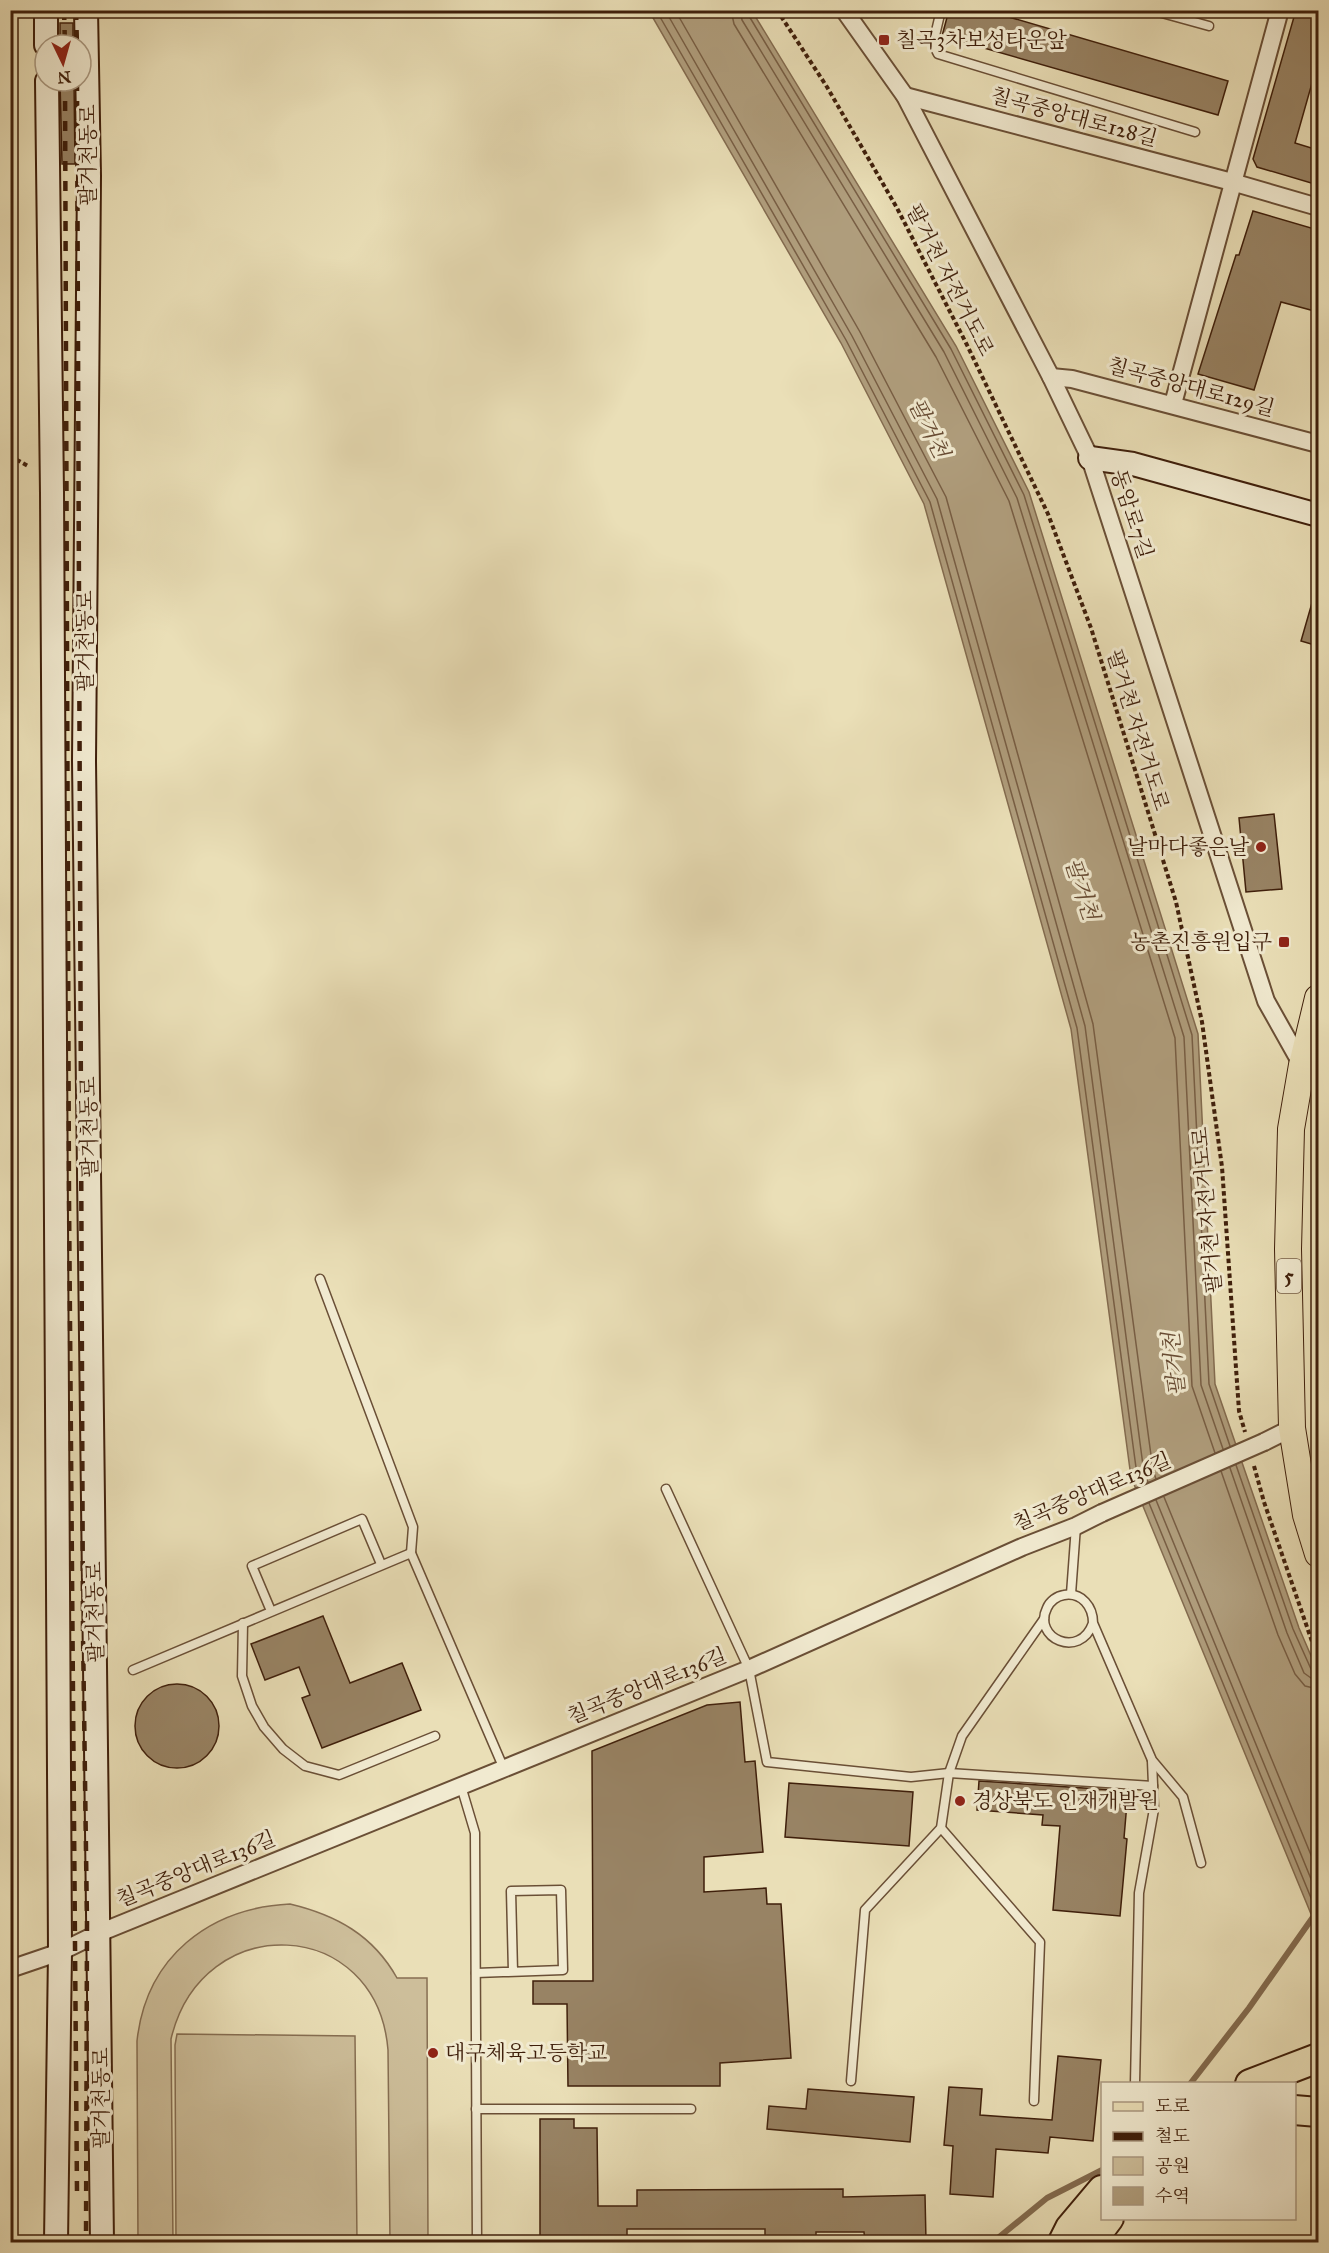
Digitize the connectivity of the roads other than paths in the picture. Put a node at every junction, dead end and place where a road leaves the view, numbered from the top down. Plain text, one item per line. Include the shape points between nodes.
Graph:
1 (46, 10) edge
2 (86, 10) edge
3 (844, 10) edge
4 (941, 10) edge
5 (1151, 10) edge
6 (1280, 10) edge
7 (1209, 26) dead end
8 (46, 33) edge
9 (47, 93) edge
10 (904, 96) junction
11 (1195, 132) dead end
12 (1232, 182) junction
13 (1318, 207) edge
14 (1051, 377) junction
15 (1173, 404) junction
16 (1318, 444) edge
17 (1090, 458) junction
18 (1318, 515) edge
19 (1318, 998) edge
20 (1302, 1065) junction
21 (320, 1279) dead end
22 (1292, 1428) junction
23 (666, 1489) dead end
24 (1076, 1526) junction
25 (411, 1552) junction
26 (1318, 1554) edge
27 (381, 1564) junction
28 (1071, 1594) junction
29 (271, 1611) junction
30 (1044, 1619) junction
31 (243, 1623) junction
32 (1093, 1623) junction
33 (748, 1669) junction
34 (133, 1670) dead end
35 (435, 1736) dead end
36 (1152, 1760) junction
37 (504, 1769) junction
38 (949, 1773) junction
39 (461, 1786) junction
40 (1153, 1786) junction
41 (941, 1828) junction
42 (1201, 1863) dead end
43 (99, 1933) junction
44 (60, 1952) junction
45 (10, 1969) edge
46 (476, 1972) junction
47 (513, 1972) junction
48 (1318, 2058) edge
49 (851, 2081) dead end
50 (1135, 2082) edge
51 (1255, 2082) edge
52 (1034, 2101) dead end
53 (476, 2109) junction
54 (691, 2109) dead end
55 (1296, 2110) edge
56 (1318, 2112) edge
57 (1101, 2191) edge
58 (1108, 2220) edge
59 (56, 2242) edge
60 (102, 2242) edge
61 (477, 2242) edge
62 (1063, 2242) edge
63 (1091, 2242) edge

1 - 8 street
2 - 43 street, 팔거천동로 via 84,761
3 - 10 street, 동암로7길
4 - 11 lane via 933,44 938,54
5 - 7 lane
6 - 12 street
9 - 44 street, 팔거천동로
10 - 12 street, 칠곡중앙대로128길
10 - 14 street, 동암로7길
12 - 13 street, 칠곡중앙대로128길
12 - 15 street
14 - 15 street, 칠곡중앙대로129길
14 - 17 street, 동암로7길
15 - 16 street, 칠곡중앙대로129길
17 - 18 street via 1132,465
17 - 20 street, 동암로7길 via 1266,1001
19 - 20 main road, 5
20 - 22 main road, 5 via 1291,1129 1288,1249
21 - 25 lane via 413,1527
22 - 24 street, 칠곡중앙대로136길, bridge
22 - 26 main road, 5 via 1306,1515
23 - 33 lane
24 - 28 lane
24 - 33 street, 칠곡중앙대로136길
25 - 27 lane
25 - 37 lane
27 - 29 lane
27 - 29 lane via 362,1519 340,1528 252,1566
28 - 30 lane via 1049,1604
28 - 32 lane via 1085,1601 1093,1614
29 - 31 lane
30 - 32 lane via 1049,1634 1063,1643 1079,1641
30 - 38 lane via 963,1736
31 - 34 lane
31 - 35 lane via 242,1676 252,1706 283,1749 305,1766 339,1775
32 - 36 lane
33 - 37 street, 칠곡중앙대로136길
33 - 38 lane via 766,1762 911,1776
36 - 40 lane
36 - 42 lane via 1183,1797
37 - 39 street, 칠곡중앙대로136길
38 - 40 lane
38 - 41 lane
39 - 43 street, 칠곡중앙대로136길
39 - 46 lane via 475,1833
40 - 50 lane via 1154,1809 1139,1893
41 - 49 lane via 865,1910
41 - 52 lane via 1040,1942
43 - 44 street, 칠곡중앙대로136길
43 - 60 street, 팔거천동로
44 - 45 street, 칠곡중앙대로136길
44 - 59 street, 팔거천동로
46 - 47 lane
46 - 53 lane
47 - 47 lane via 563,1970 561,1890 511,1891
48 - 51 highway
53 - 54 lane
53 - 61 lane
55 - 56 highway
57 - 62 highway
58 - 63 highway

